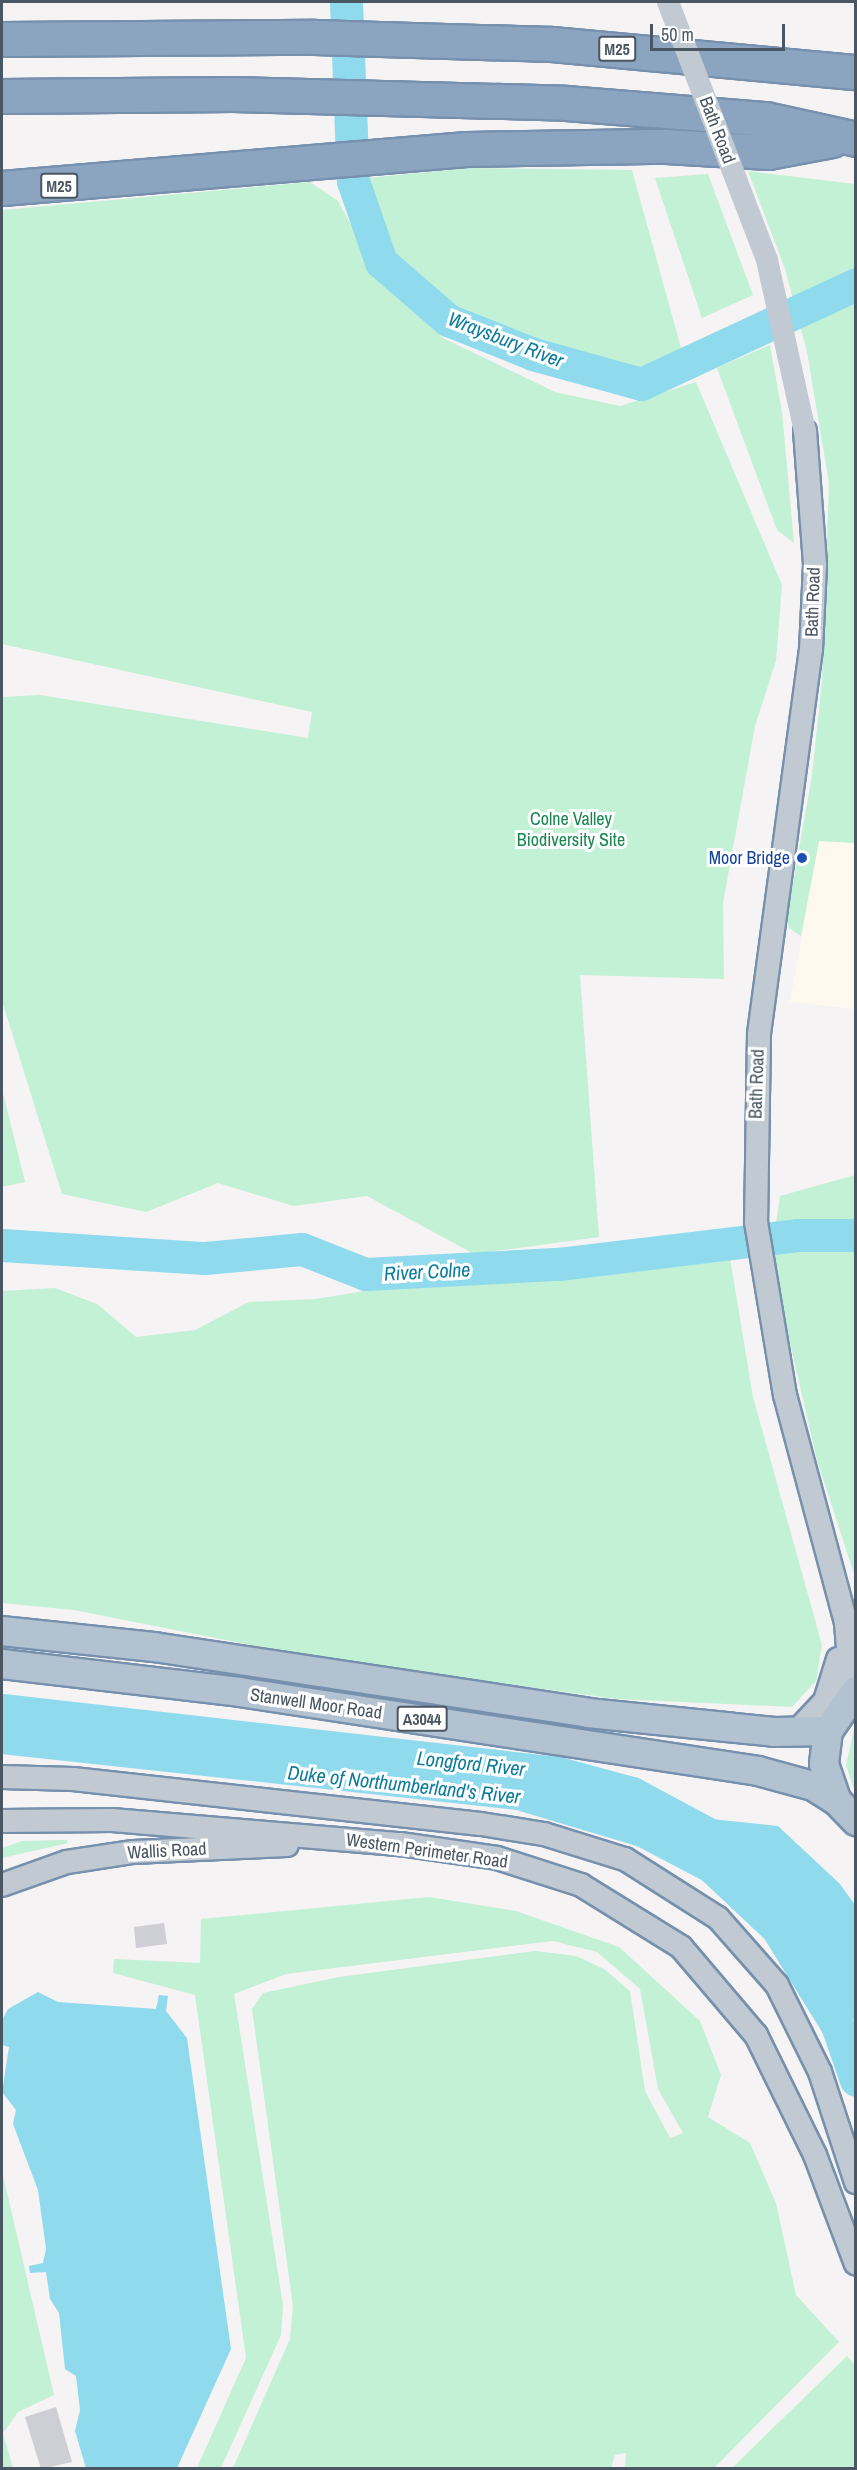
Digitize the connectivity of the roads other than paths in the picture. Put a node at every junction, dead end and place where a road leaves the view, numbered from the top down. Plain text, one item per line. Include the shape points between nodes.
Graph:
1 (668, 2) edge
2 (2, 39) edge
3 (855, 72) edge
4 (2, 96) edge
5 (850, 138) edge
6 (2, 189) edge
7 (851, 1619) edge
8 (2, 1630) edge
9 (2, 1664) edge
10 (849, 1697) edge
11 (828, 1731) junction
12 (794, 1734) junction
13 (2, 1777) edge
14 (846, 1811) edge
15 (2, 1821) edge
16 (336, 1838) junction
17 (2, 1886) edge
18 (855, 2182) edge
19 (855, 2264) edge

1 - 7 street, Bath Road, bridge via 767,260 806,431 815,565 811,649 759,1035 756,1222 785,1395 838,1586
2 - 3 highway, M25 via 314,37 552,44
4 - 5 highway, M25 via 313,95 566,103 766,119
5 - 6 highway, M25 via 768,152 565,146 394,156 316,166
7 - 10 street
7 - 12 street via 825,1701
8 - 12 main road, Stanwell Moor Road / A3044 via 154,1647 588,1713
9 - 14 main road, Stanwell Moor Road / A3044 via 240,1692 758,1771 813,1786
10 - 11 main road
11 - 12 main road, Stanwell Moor Road / A3044
11 - 14 main road via 824,1764
13 - 18 street, Western Perimeter Road via 73,1779 481,1824 544,1834 625,1859 718,1918 777,1985 820,2072
15 - 16 street, Western Perimeter Road via 112,1820
16 - 17 street, Wallis Road via 133,1852 67,1862
16 - 19 street, Western Perimeter Road via 497,1858 552,1874 607,1899 681,1947 726,1996 775,2068

